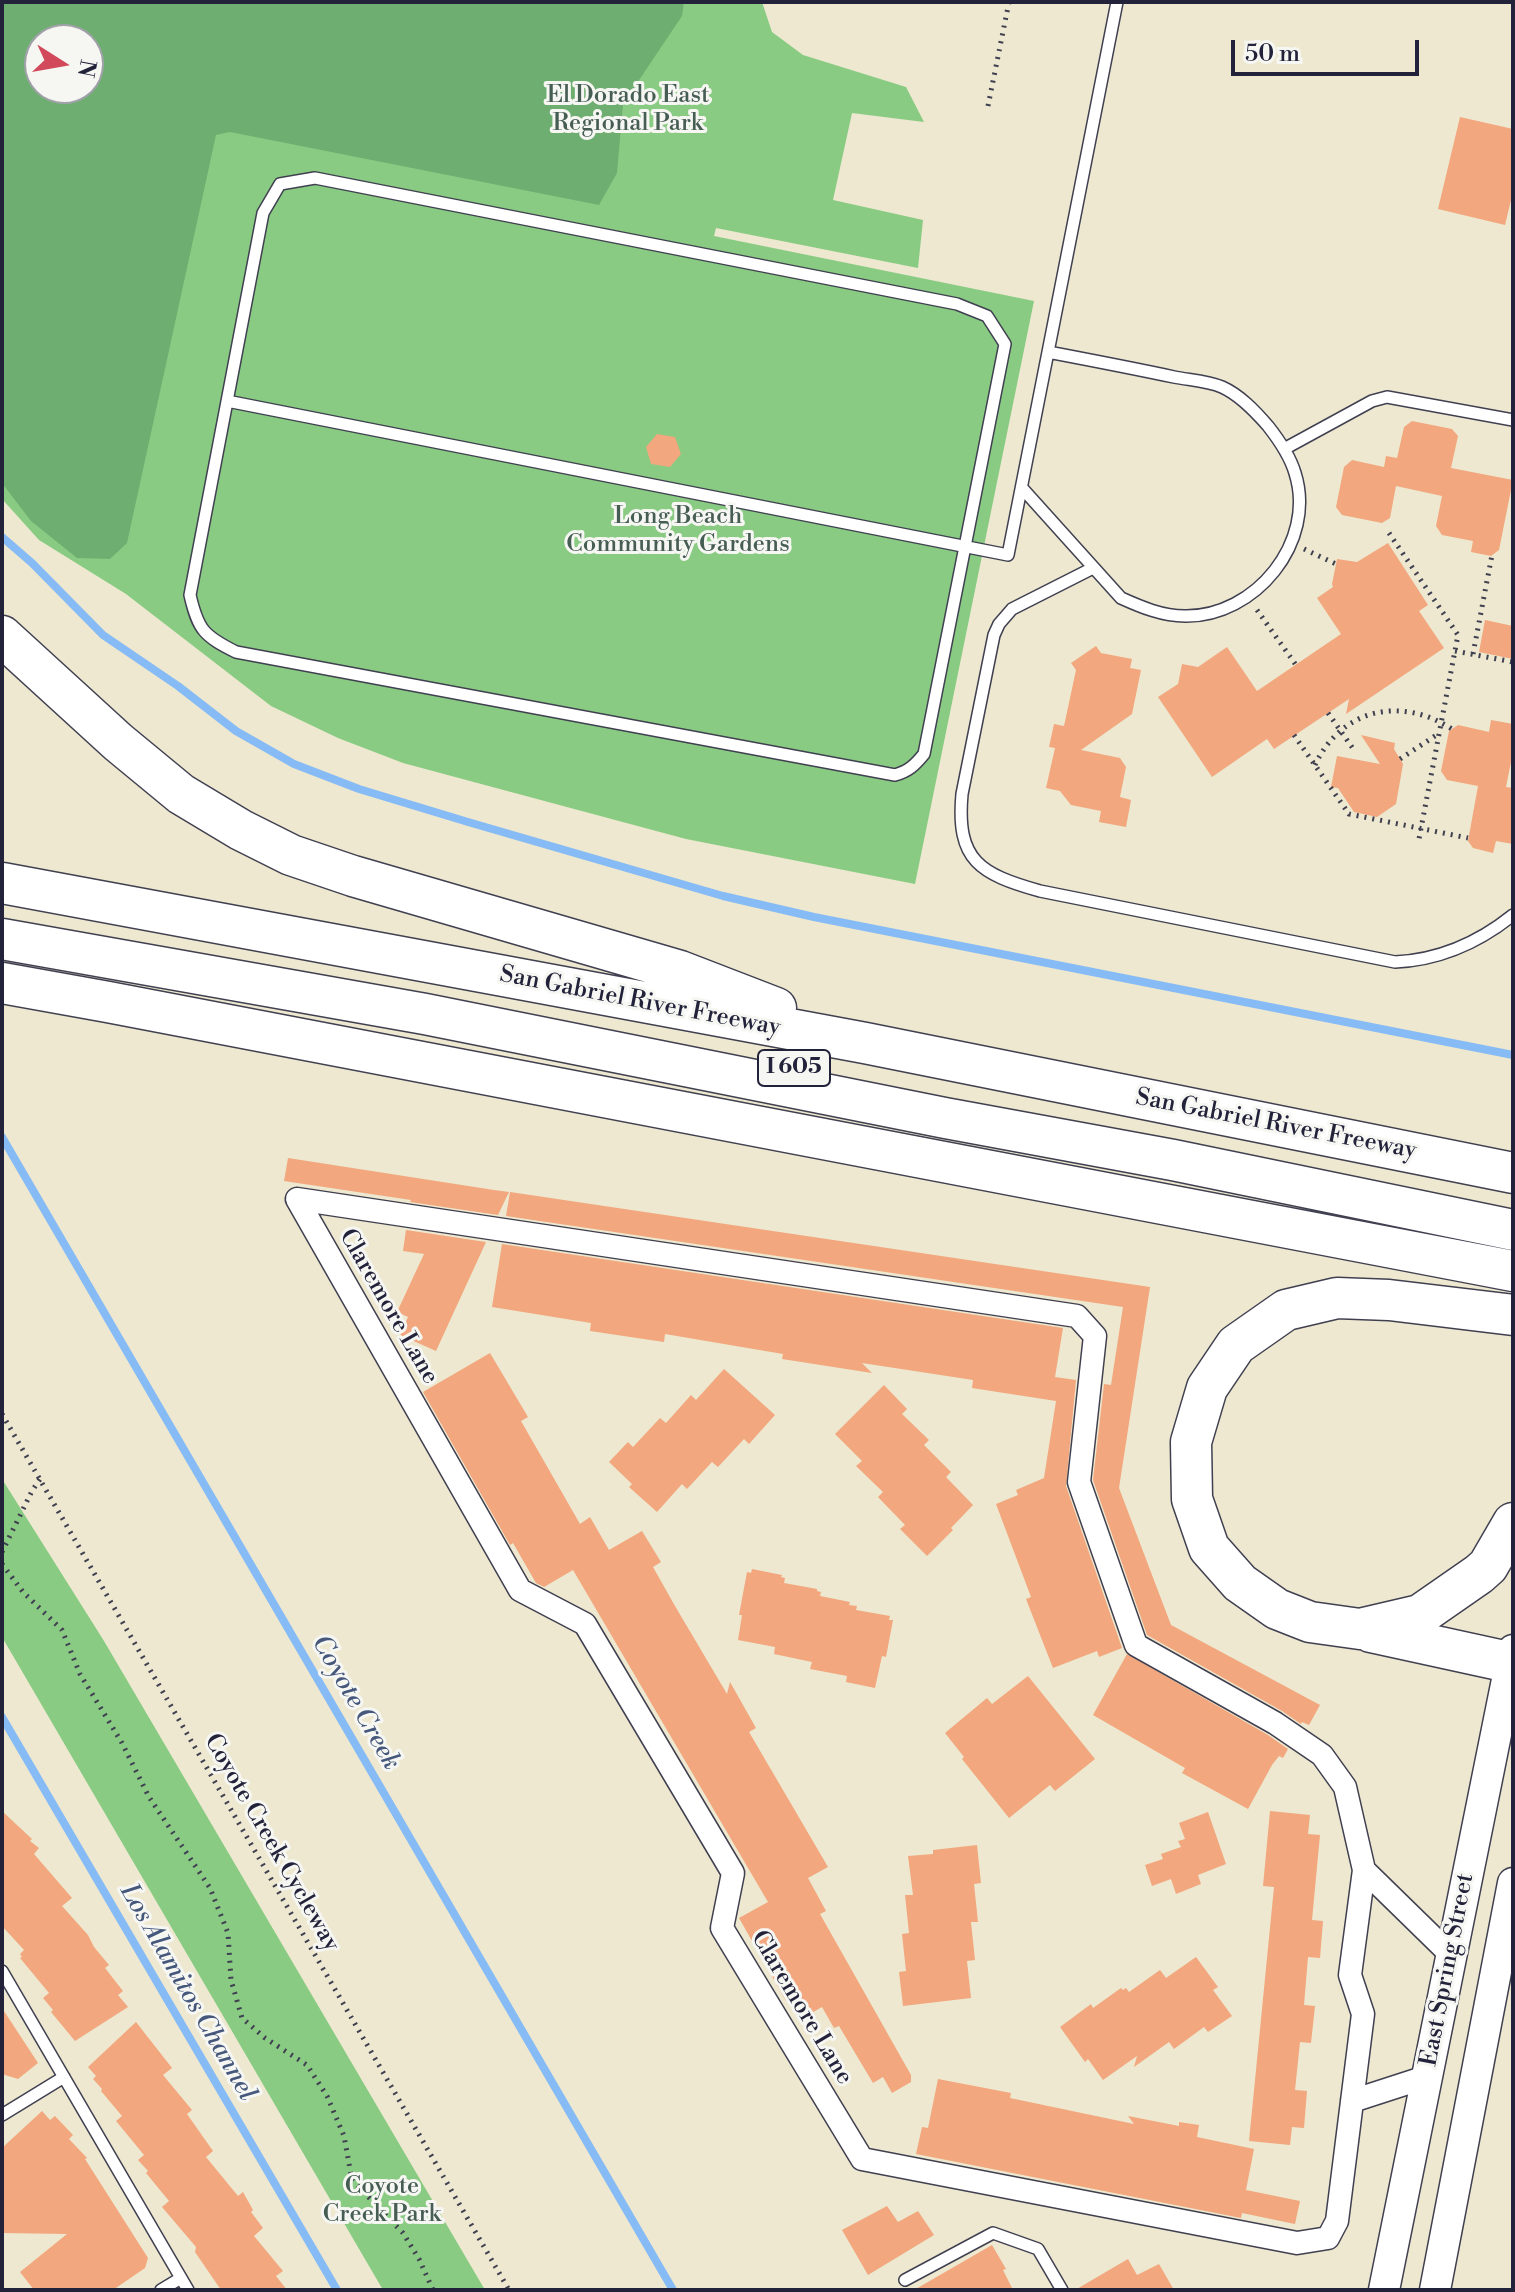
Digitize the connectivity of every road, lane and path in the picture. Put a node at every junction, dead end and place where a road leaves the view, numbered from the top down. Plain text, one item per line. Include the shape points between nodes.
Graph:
1 (1009, 2) edge
2 (1117, 2) edge
3 (988, 106) dead end
4 (1048, 352) junction
5 (227, 401) junction
6 (1513, 420) edge
7 (1284, 449) junction
8 (1022, 488) junction
9 (1389, 533) dead end
10 (1291, 543) junction
11 (965, 546) junction
12 (1492, 555) dead end
13 (1336, 564) dead end
14 (1093, 568) junction
15 (1248, 596) junction
16 (2, 636) edge
17 (1455, 651) junction
18 (1473, 654) junction
19 (1513, 662) edge
20 (1296, 665) dead end
21 (1328, 713) dead end
22 (1441, 722) junction
23 (1340, 729) junction
24 (1452, 729) dead end
25 (1439, 733) junction
26 (1294, 735) dead end
27 (1354, 750) dead end
28 (1400, 759) dead end
29 (1315, 765) junction
30 (1421, 829) junction
31 (1468, 838) dead end
32 (1418, 844) dead end
33 (2, 883) edge
34 (1513, 915) edge
35 (2, 919) edge
36 (2, 939) edge
37 (78, 942) junction
38 (2, 983) edge
39 (865, 1043) junction
40 (1513, 1173) edge
41 (1513, 1210) edge
42 (1513, 1230) edge
43 (1513, 1271) edge
44 (1513, 1315) edge
45 (2, 1414) edge
46 (40, 1479) junction
47 (1513, 1523) edge
48 (2, 1552) edge
49 (2, 1564) edge
50 (1360, 1629) junction
51 (1512, 1659) edge
52 (1364, 1870) junction
53 (1513, 1883) edge
54 (1450, 1954) junction
55 (2, 1971) edge
56 (64, 2077) junction
57 (1426, 2077) junction
58 (1352, 2101) junction
59 (2, 2115) edge
60 (181, 2278) junction
61 (905, 2280) dead end
62 (161, 2290) edge
63 (188, 2290) edge
64 (433, 2290) edge
65 (509, 2290) edge
66 (1062, 2290) edge
67 (1384, 2290) edge
68 (1435, 2290) edge

1 - 3 path
2 - 4 lane
4 - 7 lane via 1221,387 1254,409
4 - 8 lane
5 - 11 lane
5 - 11 lane via 263,213 280,184 315,178 957,304 987,316 1005,344
5 - 11 lane via 190,595 195,618 209,639 236,652 895,775 908,772 924,754
6 - 7 lane via 1387,397
7 - 10 lane via 1296,474 1299,498
8 - 11 lane via 1008,555
8 - 14 lane
9 - 17 path via 1458,635
10 - 13 path
10 - 15 lane via 1276,571
12 - 18 path
14 - 15 lane via 1121,598 1165,614 1202,614
14 - 34 lane via 1012,609 994,635 960,810 960,827 976,863 993,875 1040,891 1395,962 1460,949
15 - 20 path
16 - 39 highway via 181,794 291,855 680,971
17 - 18 path
17 - 22 path
18 - 19 path
21 - 23 path
22 - 23 path via 1407,710 1381,711
22 - 24 path
22 - 25 path
23 - 27 path
23 - 29 path
25 - 28 path
25 - 30 path
26 - 29 path
29 - 30 path via 1349,814
30 - 31 path
30 - 32 path
33 - 39 highway, San Gabriel River Freeway / I 605
35 - 37 highway, I 605
36 - 37 highway, I 605
37 - 41 highway, I 605 via 879,1084
37 - 42 highway, I 605
38 - 43 highway
39 - 40 highway, San Gabriel River Freeway / I 605
44 - 50 highway via 1337,1298 1286,1310 1236,1345 1207,1388 1191,1442 1192,1499 1209,1548 1240,1583 1277,1609 1310,1622
45 - 46 path, Coyote Creek Cycleway
46 - 48 path
46 - 65 path, Coyote Creek Cycleway
47 - 50 highway via 1488,1566 1424,1613
49 - 64 path via 62,1630 80,1674 149,1797 210,1888 228,1933 231,1980 242,2018 307,2065 344,2136 352,2180 403,2233
50 - 51 highway
51 - 54 main road, East Spring Street
52 - 54 street
52 - 58 street, Claremore Lane via 1350,1975 1363,2014
52 - 58 street, Claremore Lane via 1345,1787 1322,1755 1136,1645 1079,1482 1095,1336 1077,1316 297,1199 520,1590 585,1624 733,1873 722,1928 862,2159 1297,2243 1328,2238 1337,2221
53 - 68 main road, East Spring Street
54 - 57 main road, East Spring Street
55 - 56 lane
56 - 59 lane
56 - 60 lane
57 - 58 street
57 - 67 main road, East Spring Street
60 - 62 lane
60 - 63 lane
61 - 66 lane via 993,2233 1038,2249

